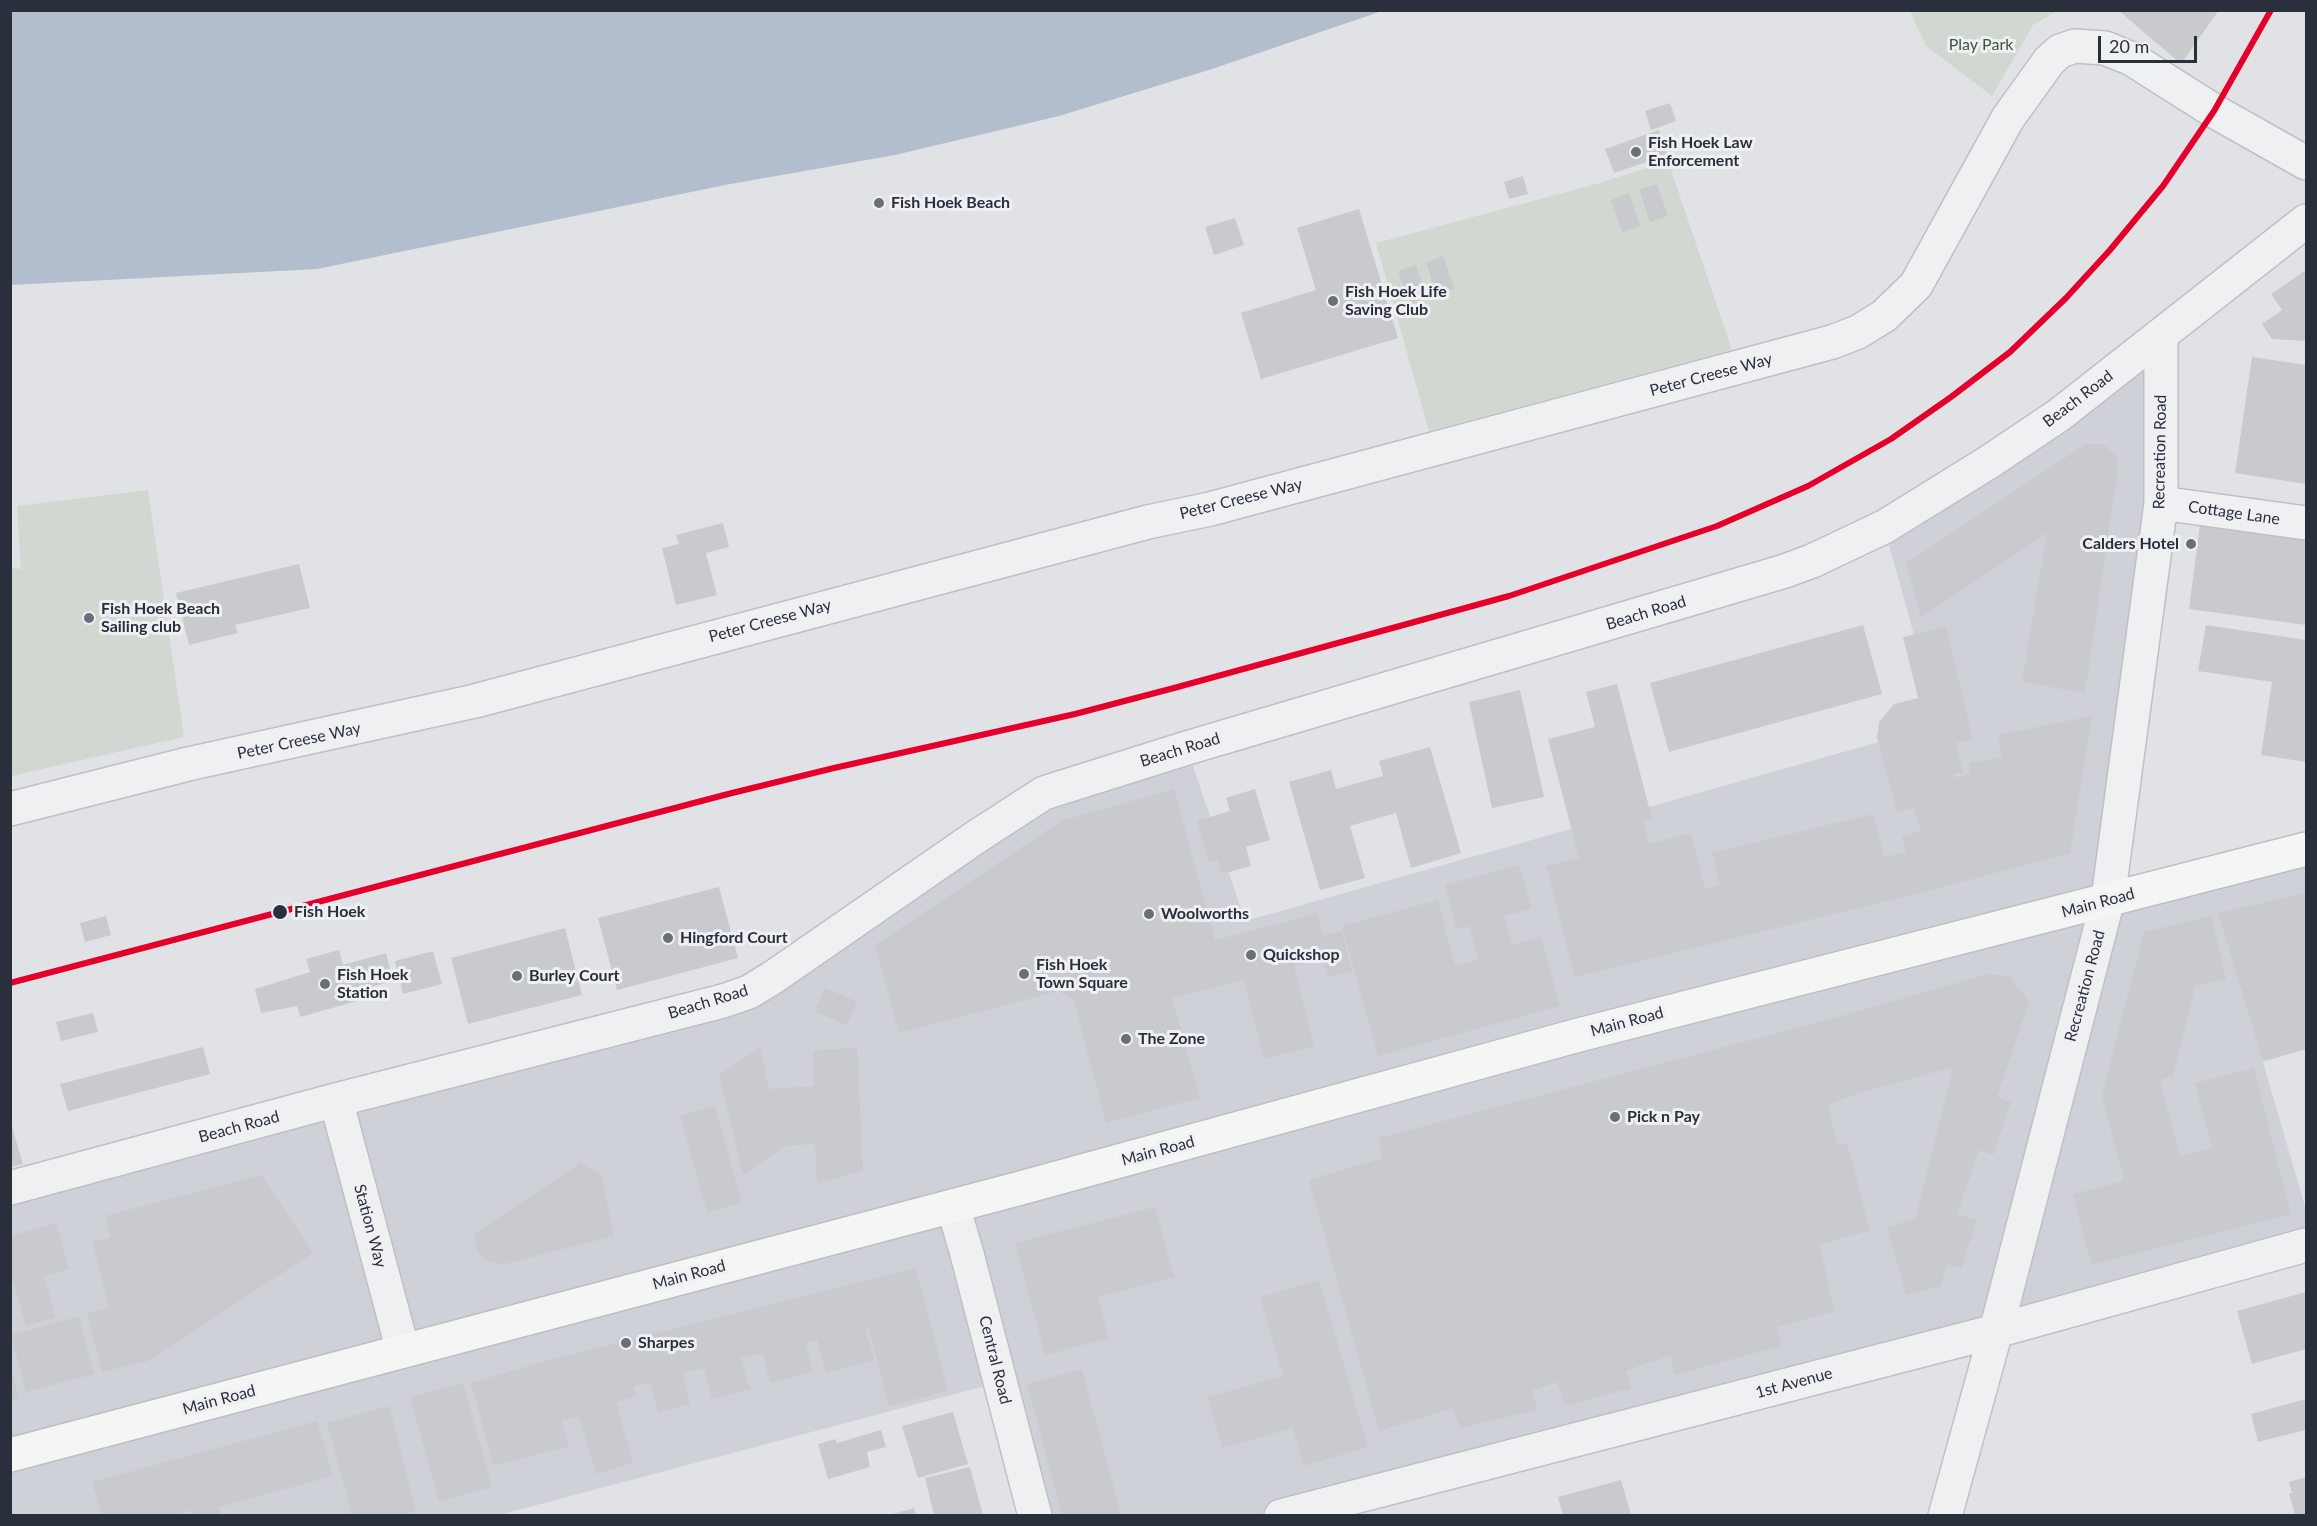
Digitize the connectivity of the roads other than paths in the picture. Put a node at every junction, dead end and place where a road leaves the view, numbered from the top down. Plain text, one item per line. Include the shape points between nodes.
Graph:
1 (2307, 163) edge
2 (2307, 221) edge
3 (2161, 336) junction
4 (2161, 503) junction
5 (2307, 524) edge
6 (10, 809) edge
7 (2307, 849) edge
8 (2108, 899) junction
9 (336, 1100) junction
10 (10, 1188) edge
11 (952, 1206) junction
12 (2307, 1245) edge
13 (1996, 1331) junction
14 (403, 1351) junction
15 (10, 1455) edge
16 (1035, 1515) edge
17 (1281, 1515) edge
18 (1945, 1515) edge

1 - 6 street, Peter Creese Way via 2132,60 2105,48 2075,46 2060,51 2049,61 2008,118 1916,285 1884,316 1858,332 1806,350 475,701
2 - 3 street, Beach Road
3 - 4 street, Recreation Road
3 - 9 street, Beach Road via 2059,415 1989,462 1884,526 1812,561 1044,793 749,992
4 - 5 street, Cottage Lane
4 - 8 street, Recreation Road
7 - 8 main road, Main Road
8 - 11 main road, Main Road via 1575,1036
8 - 13 street, Recreation Road
9 - 10 street, Beach Road
9 - 14 street, Station Way
11 - 14 main road, Main Road
11 - 16 street, Central Road via 968,1254
12 - 13 street, 1st Avenue
13 - 17 street, 1st Avenue
13 - 18 street, Recreation Road
14 - 15 main road, Main Road

